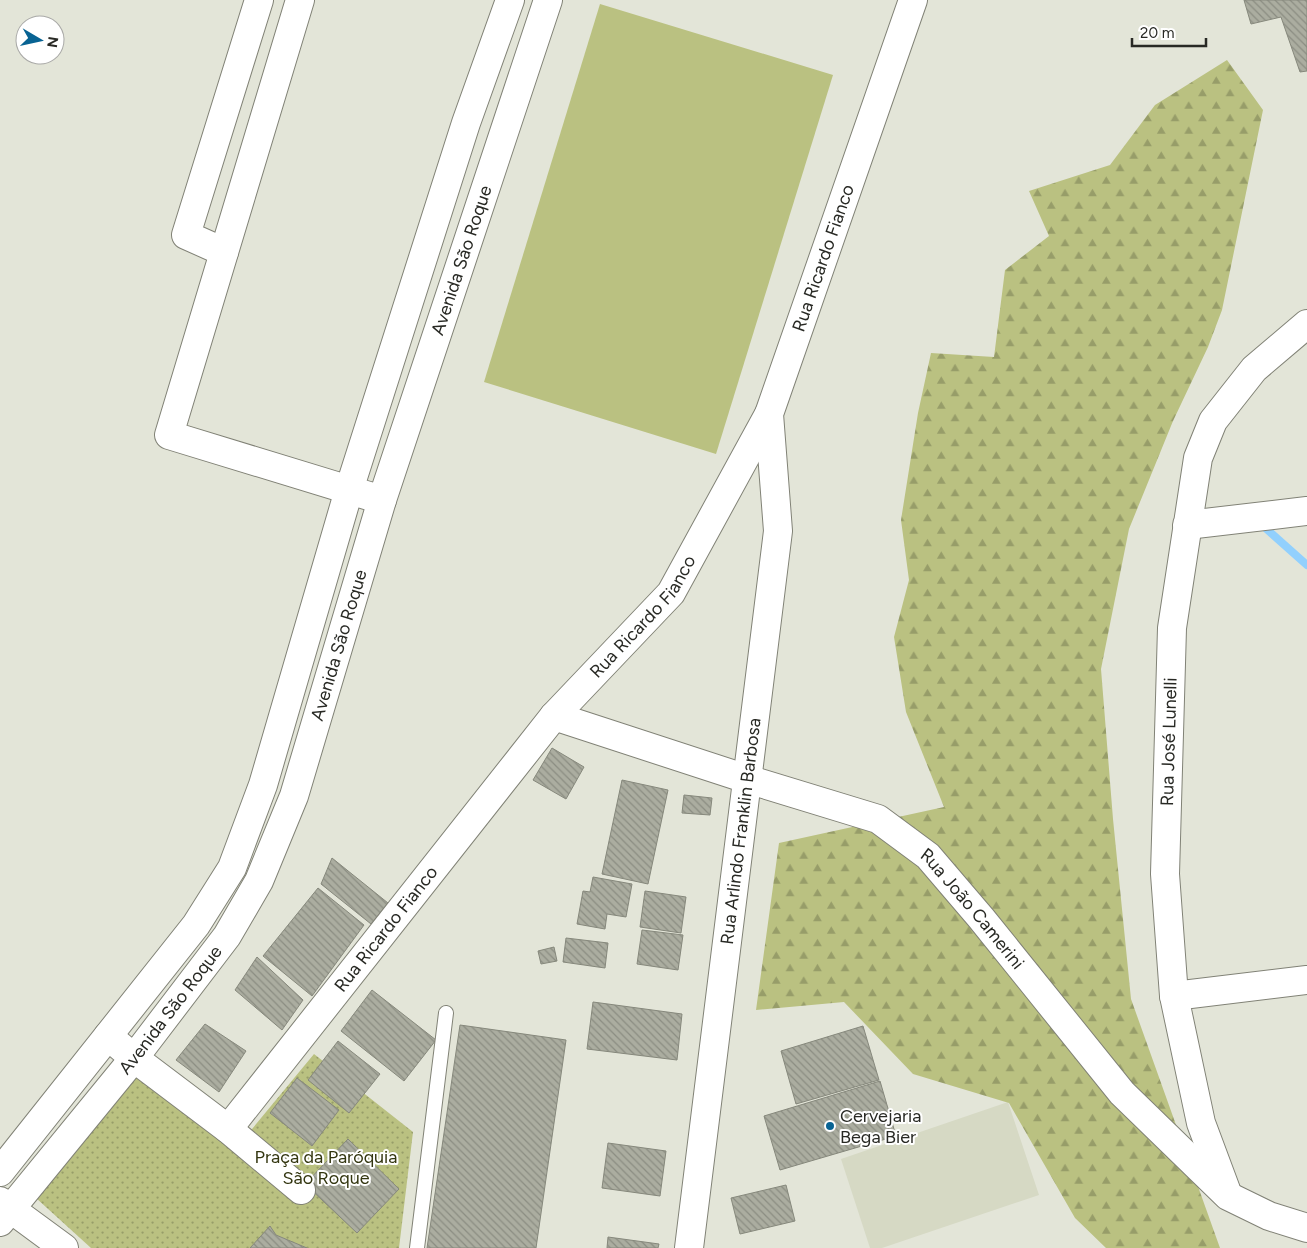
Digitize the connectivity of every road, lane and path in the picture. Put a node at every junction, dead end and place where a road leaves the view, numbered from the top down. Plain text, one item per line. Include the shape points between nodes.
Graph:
1 (259, 0) edge
2 (300, 0) edge
3 (510, 0) edge
4 (548, 0) edge
5 (915, 6) edge
6 (224, 252) junction
7 (423, 257) junction
8 (458, 269) junction
9 (1307, 324) edge
10 (769, 414) junction
11 (349, 490) junction
12 (382, 500) junction
13 (1307, 511) edge
14 (1187, 525) junction
15 (554, 716) junction
16 (747, 779) junction
17 (263, 785) junction
18 (294, 796) junction
19 (1307, 980) edge
20 (1174, 996) junction
21 (446, 1013) dead end
22 (108, 1036) junction
23 (134, 1058) junction
24 (228, 1129) junction
25 (0, 1172) edge
26 (301, 1190) dead end
27 (1228, 1196) junction
28 (4, 1211) edge
29 (1307, 1228) edge
30 (64, 1248) edge
31 (417, 1248) edge
32 (689, 1248) edge

1 - 6 street via 186,235
2 - 6 street
3 - 7 street, Avenida São Roque
4 - 8 street, Avenida São Roque
5 - 10 street, Rua Ricardo Fianco
6 - 11 street via 169,435
7 - 8 street
7 - 11 street, Avenida São Roque
8 - 12 street, Avenida São Roque
9 - 14 street, Rua José Lunelli via 1254,369 1213,421 1198,458
10 - 15 street, Rua Ricardo Fianco via 671,593
10 - 16 street, Rua Arlindo Franklin Barbosa via 778,531
11 - 12 street
11 - 17 street, Avenida São Roque
12 - 18 street, Avenida São Roque
13 - 14 street
14 - 20 street, Rua José Lunelli via 1172,628 1165,864
15 - 16 street, Rua João Camerini
15 - 24 street, Rua Ricardo Fianco
16 - 27 street, Rua João Camerini via 878,819 928,856 1122,1093
16 - 32 street, Rua Arlindo Franklin Barbosa
17 - 18 street
17 - 22 street, Avenida São Roque via 232,868 196,925
18 - 23 street, Avenida São Roque via 259,881 227,936
19 - 20 street
20 - 27 street, Rua José Lunelli via 1201,1123
21 - 31 lane
22 - 23 street
22 - 25 street, Avenida São Roque
23 - 24 street
23 - 28 street, Avenida São Roque
24 - 26 street
27 - 29 street, Rua João Camerini via 1269,1216
28 - 30 street

